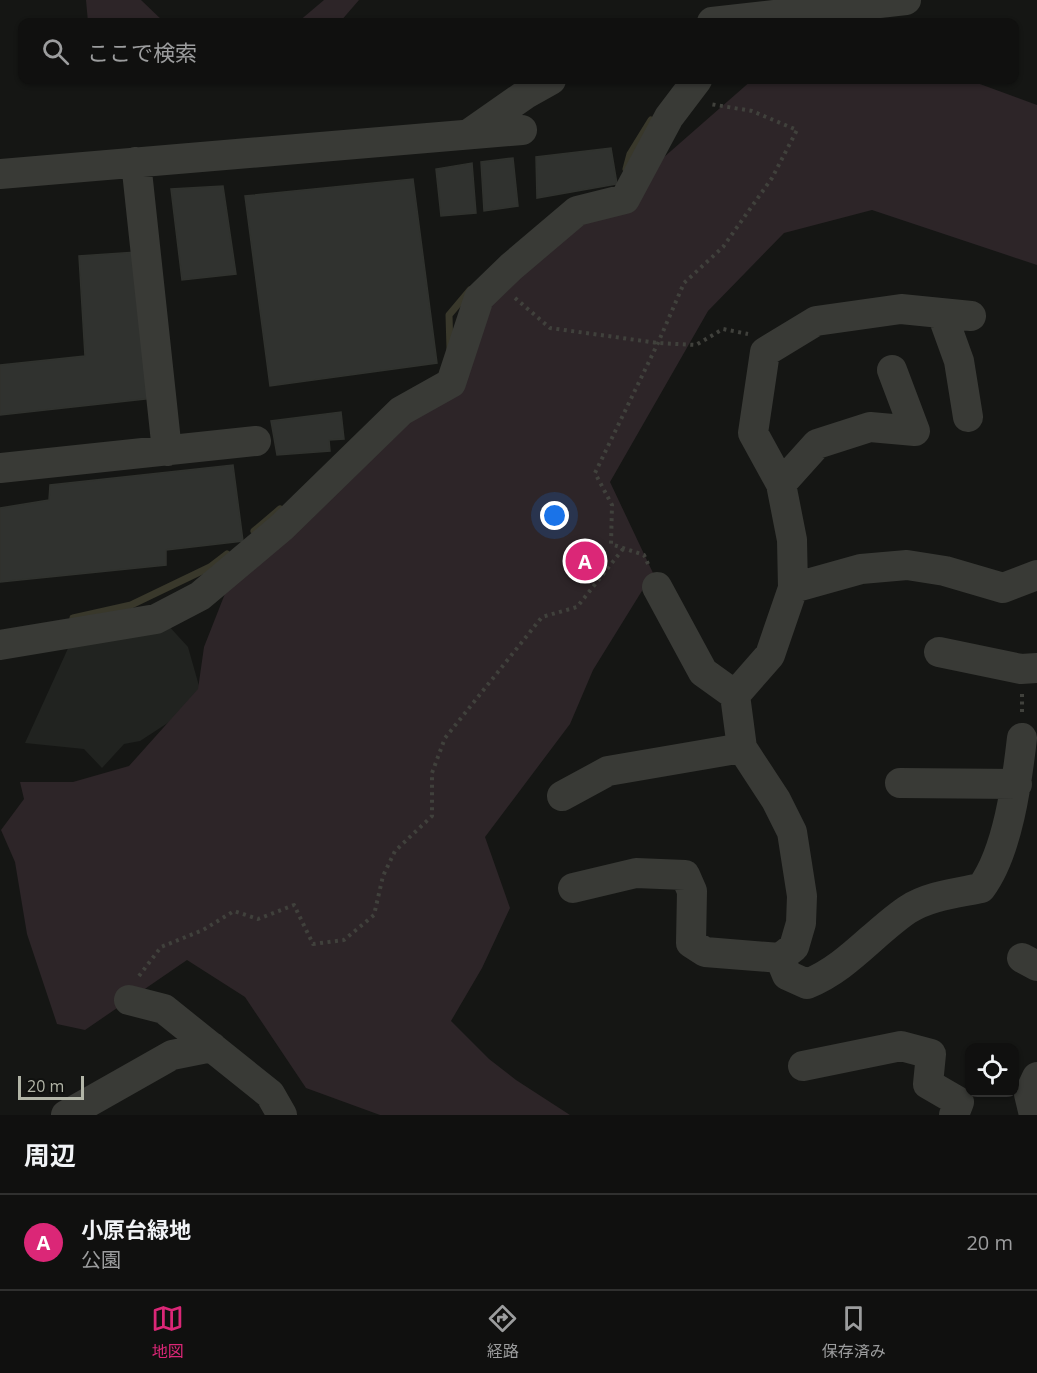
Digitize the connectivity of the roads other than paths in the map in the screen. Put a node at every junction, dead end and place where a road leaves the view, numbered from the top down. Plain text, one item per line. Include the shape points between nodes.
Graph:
1 (906, 0) edge
2 (772, 18) edge
3 (544, 84) edge
4 (690, 88) edge
5 (522, 130) dead end
6 (468, 134) junction
7 (136, 162) junction
8 (0, 174) edge
9 (942, 314) junction
10 (971, 316) dead end
11 (892, 370) dead end
12 (968, 417) dead end
13 (256, 441) dead end
14 (167, 451) junction
15 (0, 468) edge
16 (781, 484) junction
17 (1037, 575) edge
18 (657, 587) road end
19 (793, 588) junction
20 (0, 645) edge
21 (939, 652) dead end
22 (1029, 668) edge
23 (735, 695) junction
24 (1022, 738) road end
25 (742, 748) junction
26 (900, 783) dead end
27 (1017, 784) junction
28 (562, 796) dead end
29 (573, 888) dead end
30 (780, 958) junction
31 (129, 1000) road end
32 (212, 1047) junction
33 (803, 1066) dead end
34 (1037, 1077) edge
35 (66, 1115) edge
36 (282, 1115) edge
37 (954, 1115) edge
38 (1034, 1115) edge

1 - 2 street
3 - 6 street
4 - 20 street via 664,126 625,199 577,211 479,298 451,383 401,411 282,527 200,596 156,619
5 - 6 street
6 - 7 street
7 - 8 street
7 - 14 street
9 - 10 street
9 - 12 street via 959,361
9 - 16 street via 901,309 816,321 765,352 753,433
11 - 16 street via 915,431 870,427 817,444
13 - 14 street
14 - 15 street
16 - 19 street via 792,540
17 - 19 street via 1003,588 945,571 907,565 861,569
18 - 23 street via 703,672
19 - 23 street via 770,655
21 - 22 street
23 - 25 street
24 - 27 street
25 - 28 street via 608,771
25 - 30 street via 792,832 802,896 801,923 794,947
26 - 27 street
27 - 30 street via 993,872 981,888 924,901 907,910 829,975 807,984 787,975
29 - 30 street via 636,873 685,875 692,891 691,943 705,952
31 - 32 street via 164,1009
32 - 35 street via 172,1055
32 - 36 street via 270,1094
33 - 37 street via 901,1046 931,1054 928,1084 959,1102
34 - 38 street via 1029,1094

